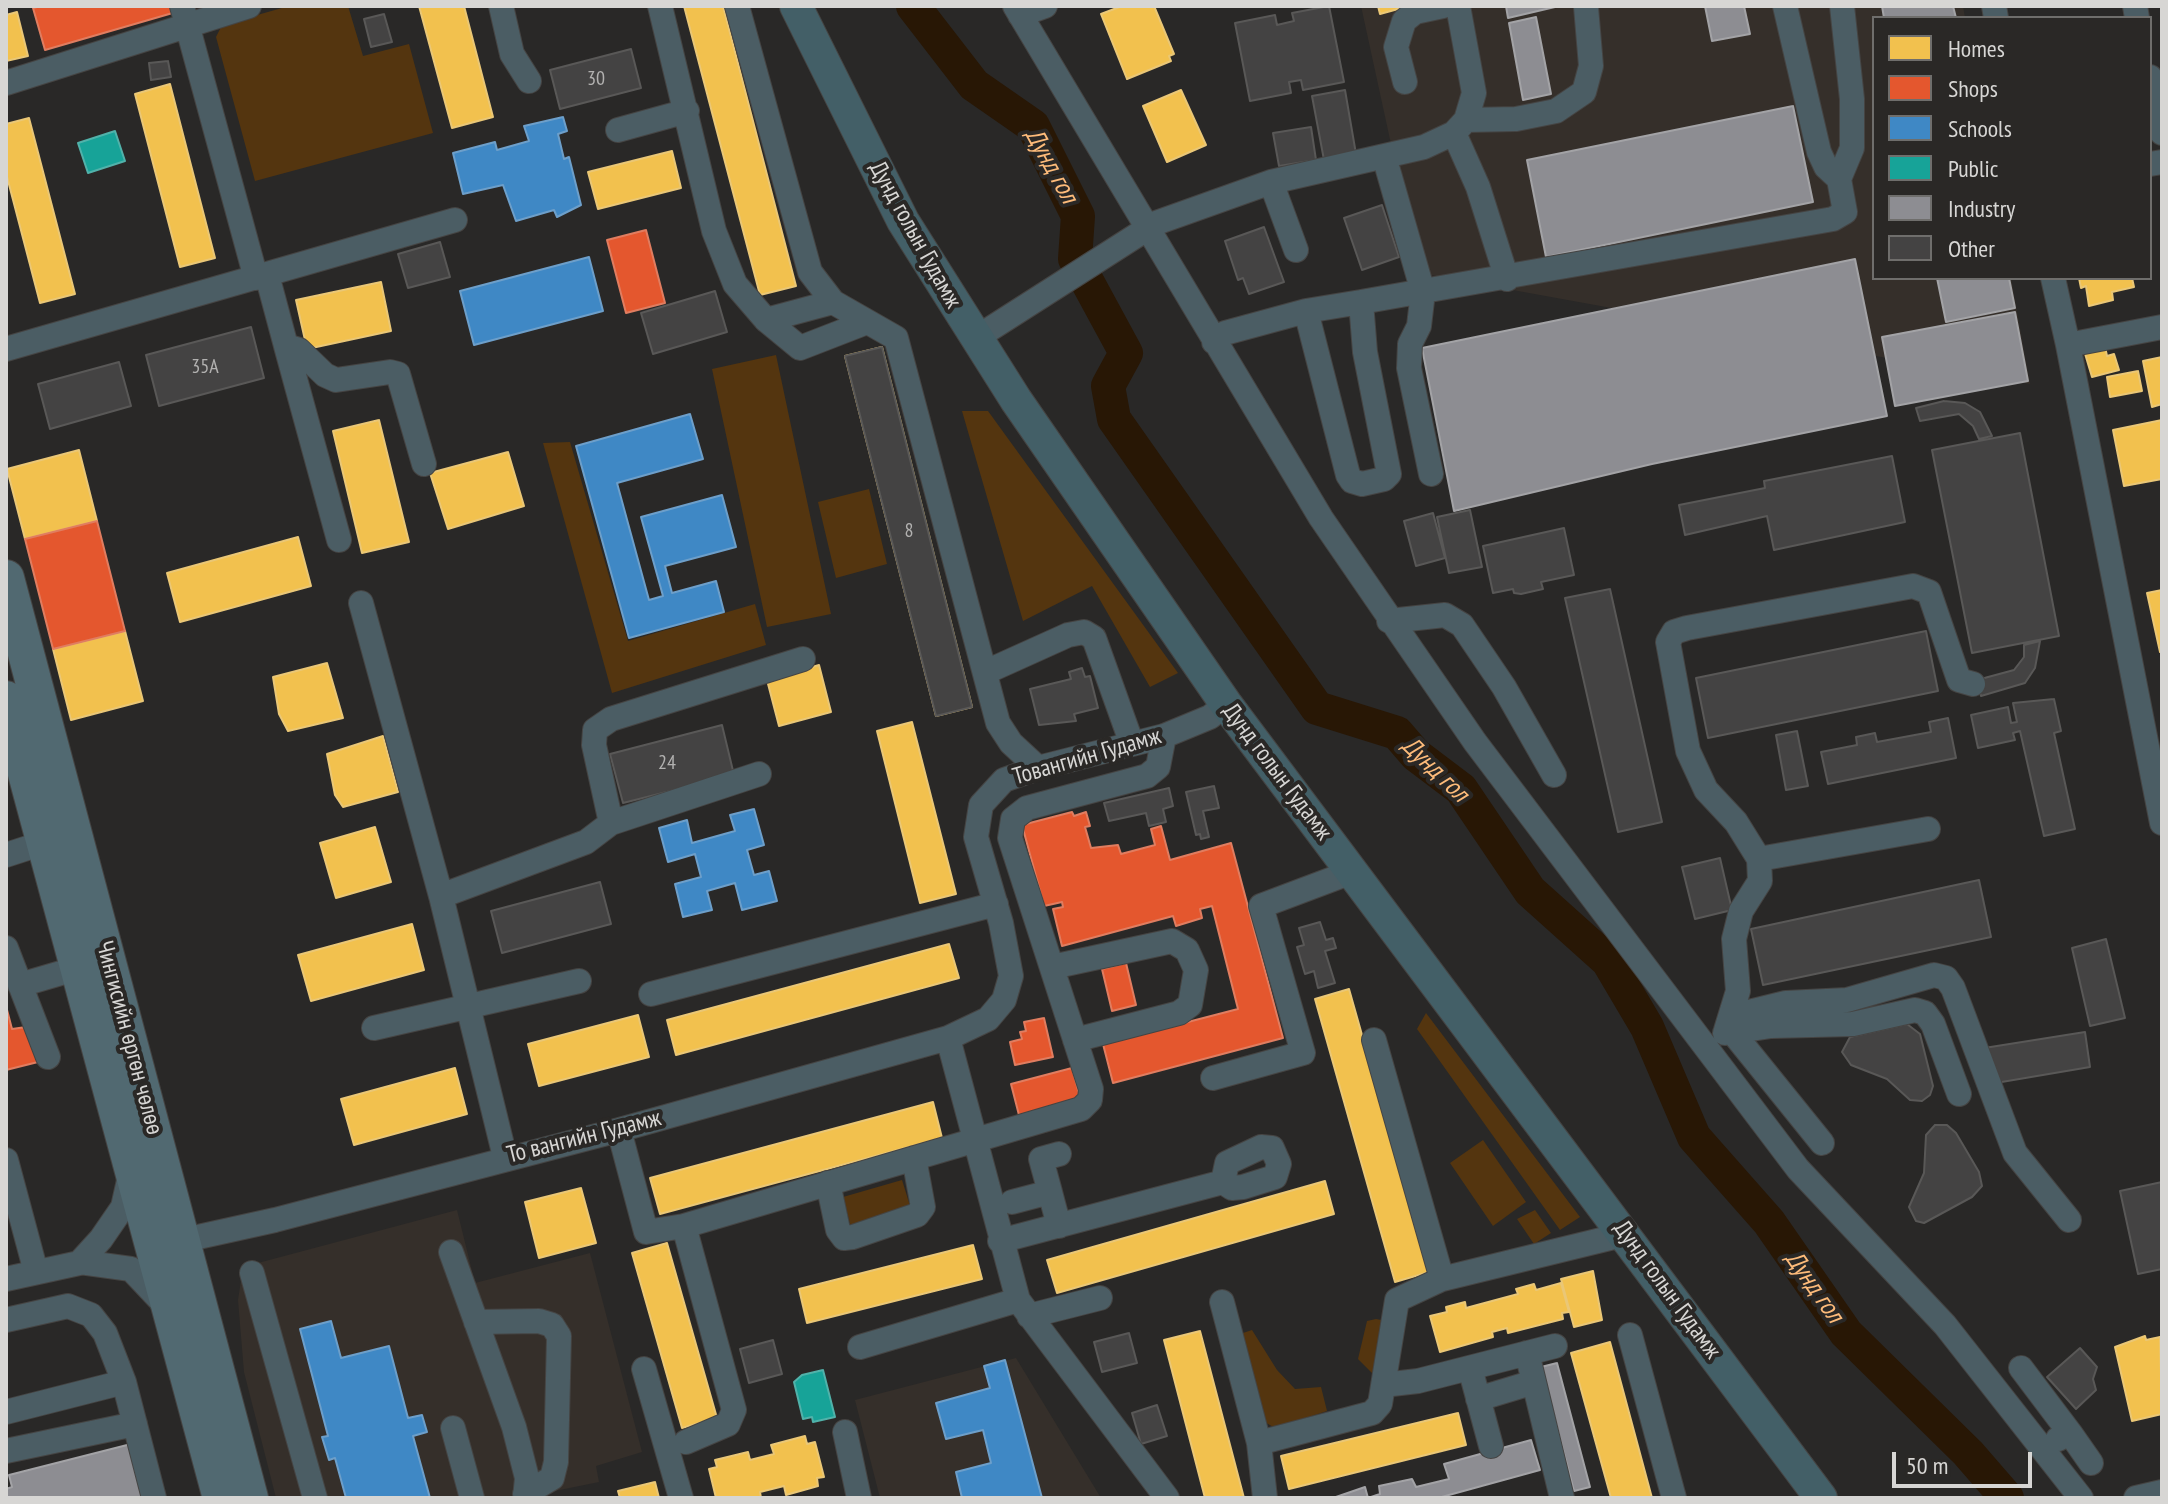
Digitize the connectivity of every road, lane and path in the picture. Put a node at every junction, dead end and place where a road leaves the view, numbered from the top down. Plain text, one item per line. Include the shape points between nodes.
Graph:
1 (249, 6) edge
2 (501, 6) edge
3 (660, 6) edge
4 (737, 6) edge
5 (796, 6) edge
6 (1045, 6) edge
7 (1443, 6) edge
8 (1458, 6) edge
9 (1785, 6) edge
10 (1842, 6) edge
11 (1586, 7) edge
12 (1018, 11) edge
13 (184, 16) edge
14 (529, 81) dead end
15 (1405, 82) dead end
16 (6, 83) edge
17 (2155, 90) edge
18 (687, 111) junction
19 (1460, 127) junction
20 (618, 130) dead end
21 (2162, 133) edge
22 (1388, 170) dead end
23 (1839, 179) junction
24 (1271, 182) junction
25 (455, 220) dead end
26 (1140, 232) junction
27 (1296, 250) dead end
28 (261, 277) junction
29 (1507, 279) junction
30 (2053, 280) edge
31 (1423, 292) junction
32 (833, 302) junction
33 (1361, 302) junction
34 (1306, 311) junction
35 (766, 320) junction
36 (867, 322) junction
37 (2162, 327) edge
38 (986, 332) junction
39 (1214, 342) junction
40 (2068, 345) junction
41 (286, 346) junction
42 (6, 349) edge
43 (424, 464) dead end
44 (1431, 474) dead end
45 (339, 540) dead end
46 (6, 578) edge
47 (361, 603) dead end
48 (1389, 621) junction
49 (803, 659) dead end
50 (986, 672) junction
51 (1973, 684) dead end
52 (6, 699) edge
53 (1226, 704) junction
54 (1164, 736) junction
55 (1132, 744) junction
56 (1038, 768) junction
57 (759, 774) dead end
58 (1554, 775) dead end
59 (611, 823) junction
60 (2162, 823) edge
61 (1928, 829) dead end
62 (43, 843) junction
63 (6, 855) edge
64 (1759, 859) junction
65 (1354, 871) junction
66 (441, 896) junction
67 (996, 904) junction
68 (6, 948) edge
69 (1052, 967) junction
70 (78, 968) junction
71 (579, 981) dead end
72 (20, 985) junction
73 (651, 994) dead end
74 (466, 1006) junction
75 (374, 1028) dead end
76 (1725, 1034) junction
77 (948, 1038) junction
78 (1075, 1040) junction
79 (1374, 1040) dead end
80 (48, 1057) dead end
81 (1213, 1078) dead end
82 (1959, 1094) dead end
83 (619, 1130) junction
84 (973, 1140) junction
85 (1822, 1143) dead end
86 (1059, 1154) dead end
87 (505, 1157) junction
88 (914, 1158) junction
89 (6, 1160) edge
90 (131, 1162) junction
91 (1223, 1182) dead end
92 (828, 1183) junction
93 (1050, 1192) junction
94 (1012, 1202) dead end
95 (2069, 1220) dead end
96 (684, 1226) junction
97 (1059, 1226) junction
98 (1626, 1234) junction
99 (1000, 1241) junction
100 (167, 1245) junction
101 (451, 1252) dead end
102 (80, 1262) junction
103 (36, 1272) junction
104 (252, 1273) dead end
105 (6, 1279) edge
106 (1442, 1279) junction
107 (1100, 1298) dead end
108 (1222, 1302) dead end
109 (1024, 1308) junction
110 (172, 1314) junction
111 (6, 1320) edge
112 (476, 1322) junction
113 (1630, 1335) dead end
114 (1555, 1346) dead end
115 (860, 1347) dead end
116 (1527, 1353) junction
117 (1470, 1368) junction
118 (2021, 1368) dead end
119 (644, 1369) dead end
120 (124, 1382) junction
121 (1534, 1382) junction
122 (1383, 1385) junction
123 (1478, 1399) junction
124 (6, 1412) edge
125 (135, 1424) junction
126 (453, 1428) dead end
127 (845, 1432) dead end
128 (2070, 1433) junction
129 (686, 1442) dead end
130 (1259, 1443) junction
131 (1491, 1446) dead end
132 (2041, 1447) junction
133 (6, 1451) edge
134 (2091, 1463) dead end
135 (2162, 1492) edge
136 (525, 1496) edge
137 (154, 1498) edge
138 (221, 1498) edge
139 (250, 1498) edge
140 (315, 1498) edge
141 (472, 1498) edge
142 (681, 1498) edge
143 (859, 1498) edge
144 (1167, 1498) edge
145 (1265, 1498) edge
146 (1562, 1498) edge
147 (1674, 1498) edge
148 (1821, 1498) edge
149 (2081, 1498) edge
150 (2136, 1498) edge

1 - 13 street
2 - 14 street via 512,54
3 - 18 street
4 - 32 street via 810,272
5 - 38 main road, Дунд голын Гудамж via 903,221
6 - 12 street
7 - 15 street via 1415,12 1404,21 1396,47
8 - 19 street via 1474,93
9 - 23 street via 1819,152
10 - 23 street via 1852,148
11 - 19 street via 1591,66 1584,92 1556,111
12 - 26 street
13 - 16 street
13 - 28 street
17 - 21 street
18 - 20 street
18 - 35 street via 714,231 735,284
19 - 24 street via 1424,147
19 - 29 street
22 - 31 street
23 - 29 street via 1845,212 1833,219
24 - 26 street
24 - 27 street
25 - 28 street
26 - 38 street
26 - 39 street
28 - 41 street
28 - 42 street
29 - 31 street
30 - 40 street
31 - 33 street
31 - 44 street via 1409,368
32 - 35 street
32 - 36 street
33 - 34 street
33 - 34 street via 1365,352 1389,474 1375,482 1352,481 1348,475
34 - 39 street via 1225,333
35 - 36 street via 800,348
36 - 50 street via 896,338 902,355
37 - 40 street
38 - 53 main road, Дунд голын Гудамж
39 - 48 street
40 - 60 street
41 - 43 street via 299,350 336,380 398,374
41 - 45 street
46 - 100 highway, Чингисийн өргөн чөлөө via 151,1118
47 - 66 street
48 - 58 street via 1445,615 1462,625
48 - 76 street via 1475,742
49 - 59 street via 611,719 595,730
50 - 55 street via 1084,632 1094,638
50 - 56 street via 998,723
51 - 64 street via 1959,680 1929,592 1922,588 1674,632 1669,655 1688,751 1706,790 1736,822
52 - 62 highway, Чингисийн өргөн чөлөө
53 - 54 street, Товангийн Гудамж via 1210,717
53 - 65 main road, Дунд голын Гудамж
54 - 55 street, Товангийн Гудамж
54 - 69 street via 1158,767 1147,776 1027,808 1013,819 1010,838
55 - 56 street, Товангийн Гудамж
56 - 67 street, Товангийн Гудамж via 1004,780 981,805 976,837
57 - 59 street
59 - 66 street via 586,842
61 - 64 street
62 - 63 street
62 - 70 highway, Чингисийн өргөн чөлөө
64 - 76 street via 1760,881 1741,911 1734,939 1738,991
65 - 81 street via 1261,906 1303,1053
65 - 98 main road, Дунд голын Гудамж
66 - 74 street
67 - 73 street
67 - 77 street, Товангийн Гудамж via 1011,976 1004,1000 988,1019
68 - 72 street
69 - 78 street
69 - 78 street via 1172,941 1187,950 1196,970 1190,1005 1179,1013
70 - 72 street
70 - 90 highway, Чингисийн өргөн чөлөө
71 - 74 street
72 - 80 street
74 - 75 street
74 - 87 street
76 - 82 street via 1771,1026 1853,1024 1915,1010 1933,1024
76 - 85 street
76 - 95 street via 1786,1003 1847,1000 1934,975 1946,978 2015,1153
76 - 132 street via 1798,1169 1945,1325
77 - 83 street, То вангийн Гудамж
77 - 84 street
78 - 84 street via 1091,1089 1090,1100 1081,1109
79 - 106 street
83 - 87 street, То вангийн Гудамж
83 - 96 street via 646,1232
84 - 88 street
84 - 99 street
86 - 93 street via 1041,1159
87 - 100 street, То вангийн Гудамж
88 - 92 street
88 - 92 street via 923,1207 917,1215 853,1237 844,1238 838,1230
89 - 103 street
90 - 100 highway, Чингисийн өргөн чөлөө
90 - 102 street via 123,1207
91 - 97 street
92 - 96 street
93 - 94 street
93 - 97 street
96 - 129 street via 734,1410 728,1424
97 - 99 street
98 - 106 street
98 - 148 main road, Дунд голын Гудамж
99 - 109 street
100 - 102 street, То вангийн Гудамж
100 - 110 highway, Чингисийн өргөн чөлөө
100 - 139 highway, Чингисийн өргөн чөлөө
101 - 112 street
102 - 103 street, То вангийн Гудамж
102 - 110 street via 131,1269
103 - 105 street, То вангийн Гудамж
104 - 140 street
106 - 122 street via 1397,1300
107 - 109 street
108 - 130 street
109 - 115 street
109 - 144 street
110 - 138 highway, Чингисийн өргөн чөлөө
111 - 120 street via 68,1306 91,1315 105,1333
112 - 136 street via 514,1427 527,1478
112 - 136 street via 539,1321 552,1325 559,1336 556,1462 552,1478
113 - 147 street
114 - 116 street
116 - 117 street
116 - 121 street
117 - 122 street
117 - 123 street
118 - 128 street
119 - 142 street
120 - 124 street
120 - 125 street
121 - 123 street
121 - 146 street
122 - 130 street via 1380,1404 1372,1413
123 - 131 street
125 - 133 street
125 - 137 street
126 - 141 street
127 - 143 street
128 - 132 street
128 - 134 street
130 - 145 street
132 - 149 street
135 - 150 street

